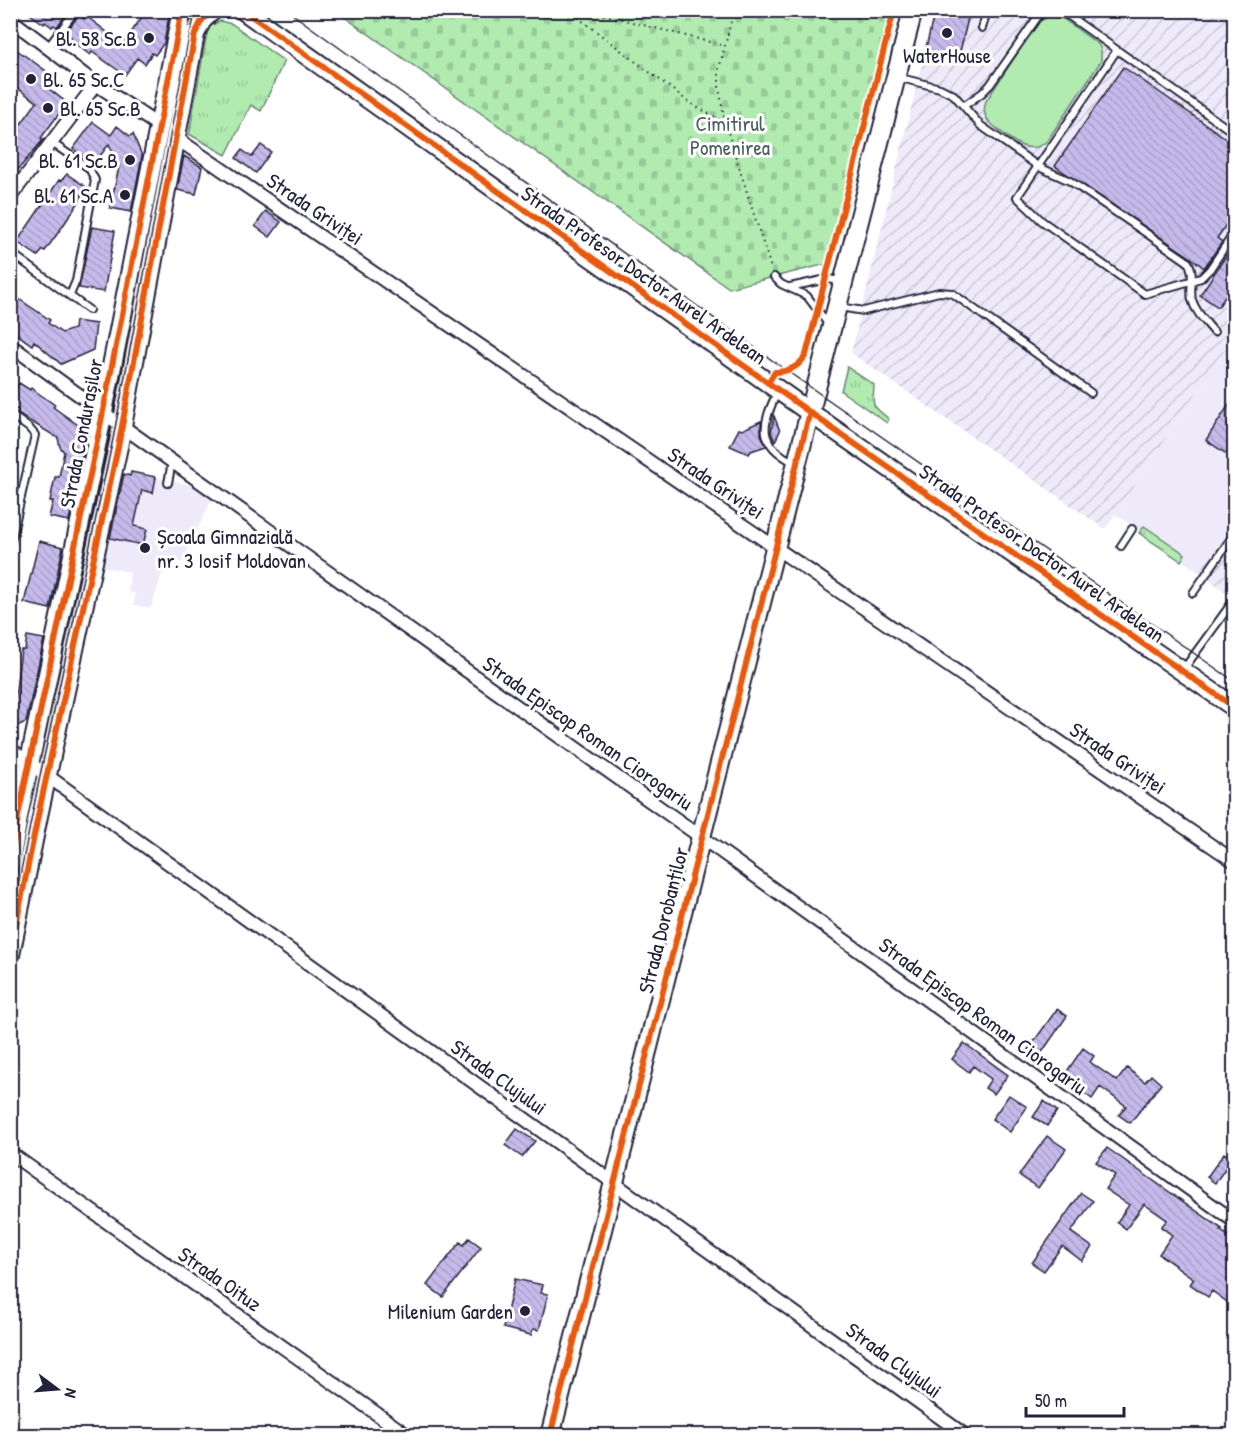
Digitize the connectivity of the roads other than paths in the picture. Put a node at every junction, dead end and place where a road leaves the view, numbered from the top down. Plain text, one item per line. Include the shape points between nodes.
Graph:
1 (76, 10) edge
2 (182, 10) edge
3 (213, 10) edge
4 (243, 10) edge
5 (913, 10) edge
6 (987, 10) edge
7 (1050, 10) edge
8 (10, 19) edge
9 (982, 28) dead end
10 (48, 47) junction
11 (1117, 50) junction
12 (897, 77) junction
13 (96, 84) junction
14 (964, 105) junction
15 (159, 126) junction
16 (1234, 134) edge
17 (176, 138) junction
18 (52, 143) junction
19 (1039, 167) junction
20 (15, 183) edge
21 (10, 197) edge
22 (1234, 234) edge
23 (10, 252) edge
24 (774, 277) road end
25 (844, 281) junction
26 (1191, 283) junction
27 (789, 287) junction
28 (70, 295) junction
29 (838, 307) junction
30 (89, 310) dead end
31 (832, 329) junction
32 (1214, 332) dead end
33 (15, 348) edge
34 (10, 364) edge
35 (779, 390) junction
36 (1091, 393) dead end
37 (102, 412) junction
38 (810, 412) junction
39 (10, 414) edge
40 (122, 426) junction
41 (172, 462) junction
42 (796, 464) junction
43 (168, 483) dead end
44 (1132, 529) dead end
45 (1234, 534) edge
46 (10, 546) edge
47 (1121, 546) dead end
48 (775, 547) junction
49 (1193, 593) dead end
50 (1234, 600) edge
51 (1182, 671) junction
52 (1234, 707) edge
53 (10, 749) edge
54 (30, 763) junction
55 (47, 776) junction
56 (701, 837) junction
57 (1234, 861) edge
58 (10, 862) edge
59 (10, 955) edge
60 (10, 1153) edge
61 (613, 1183) junction
62 (1234, 1221) edge
63 (408, 1436) edge
64 (550, 1436) edge
65 (966, 1436) edge

1 - 10 lane
2 - 15 main road, Strada Condurașilor
3 - 17 main road, Strada Condurașilor via 195,34
4 - 35 main road, Strada Profesor Doctor Aurel Ardelean
5 - 12 main road, Strada Dorobanților
6 - 9 lane
7 - 11 lane via 1069,16
7 - 14 lane via 1036,18 990,85
8 - 10 street
10 - 13 street
11 - 16 lane
11 - 19 lane
12 - 14 lane via 948,91
12 - 25 main road, Strada Dorobanților
13 - 15 street
13 - 18 street
14 - 19 lane via 980,124
15 - 37 main road, Strada Condurașilor
17 - 40 main road, Strada Condurașilor
17 - 48 street, Strada Griviței
18 - 20 street
18 - 28 lane via 89,168 95,180
19 - 26 lane via 1070,181 1187,261
19 - 26 lane via 1017,197 1042,221 1145,294
20 - 21 street
22 - 26 lane via 1205,275
23 - 28 lane
24 - 27 lane
25 - 27 lane via 827,279
25 - 29 main road, Strada Dorobanților
26 - 32 lane via 1198,313
27 - 31 lane via 811,300
28 - 30 lane
29 - 31 main road, Strada Dorobanților
29 - 36 lane via 864,311 939,292 952,293
31 - 38 main road, Strada Dorobanților
33 - 34 lane
33 - 37 street, Strada Episcop Roman Ciorogariu
35 - 38 main road, Strada Profesor Doctor Aurel Ardelean
35 - 42 lane via 770,408 766,436 778,454
37 - 40 street, Strada Episcop Roman Ciorogariu
37 - 54 main road, Strada Condurașilor
38 - 42 main road, Strada Dorobanților
38 - 51 main road, Strada Profesor Doctor Aurel Ardelean
39 - 46 lane via 35,435
40 - 41 street, Strada Episcop Roman Ciorogariu
40 - 55 main road, Strada Condurașilor
41 - 43 lane
41 - 56 street, Strada Episcop Roman Ciorogariu
42 - 48 main road, Strada Dorobanților
44 - 47 lane
45 - 49 lane
48 - 56 main road, Strada Dorobanților
48 - 57 street, Strada Griviței
50 - 51 lane
51 - 52 main road, Strada Profesor Doctor Aurel Ardelean
53 - 54 street, Strada Clujului
54 - 55 street, Strada Clujului
54 - 58 main road, Strada Condurașilor
55 - 59 main road, Strada Condurașilor
55 - 61 street, Strada Clujului
56 - 61 main road, Strada Dorobanților
56 - 62 street, Strada Episcop Roman Ciorogariu
60 - 63 street, Strada Oituz
61 - 64 main road, Strada Dorobanților
61 - 65 street, Strada Clujului

